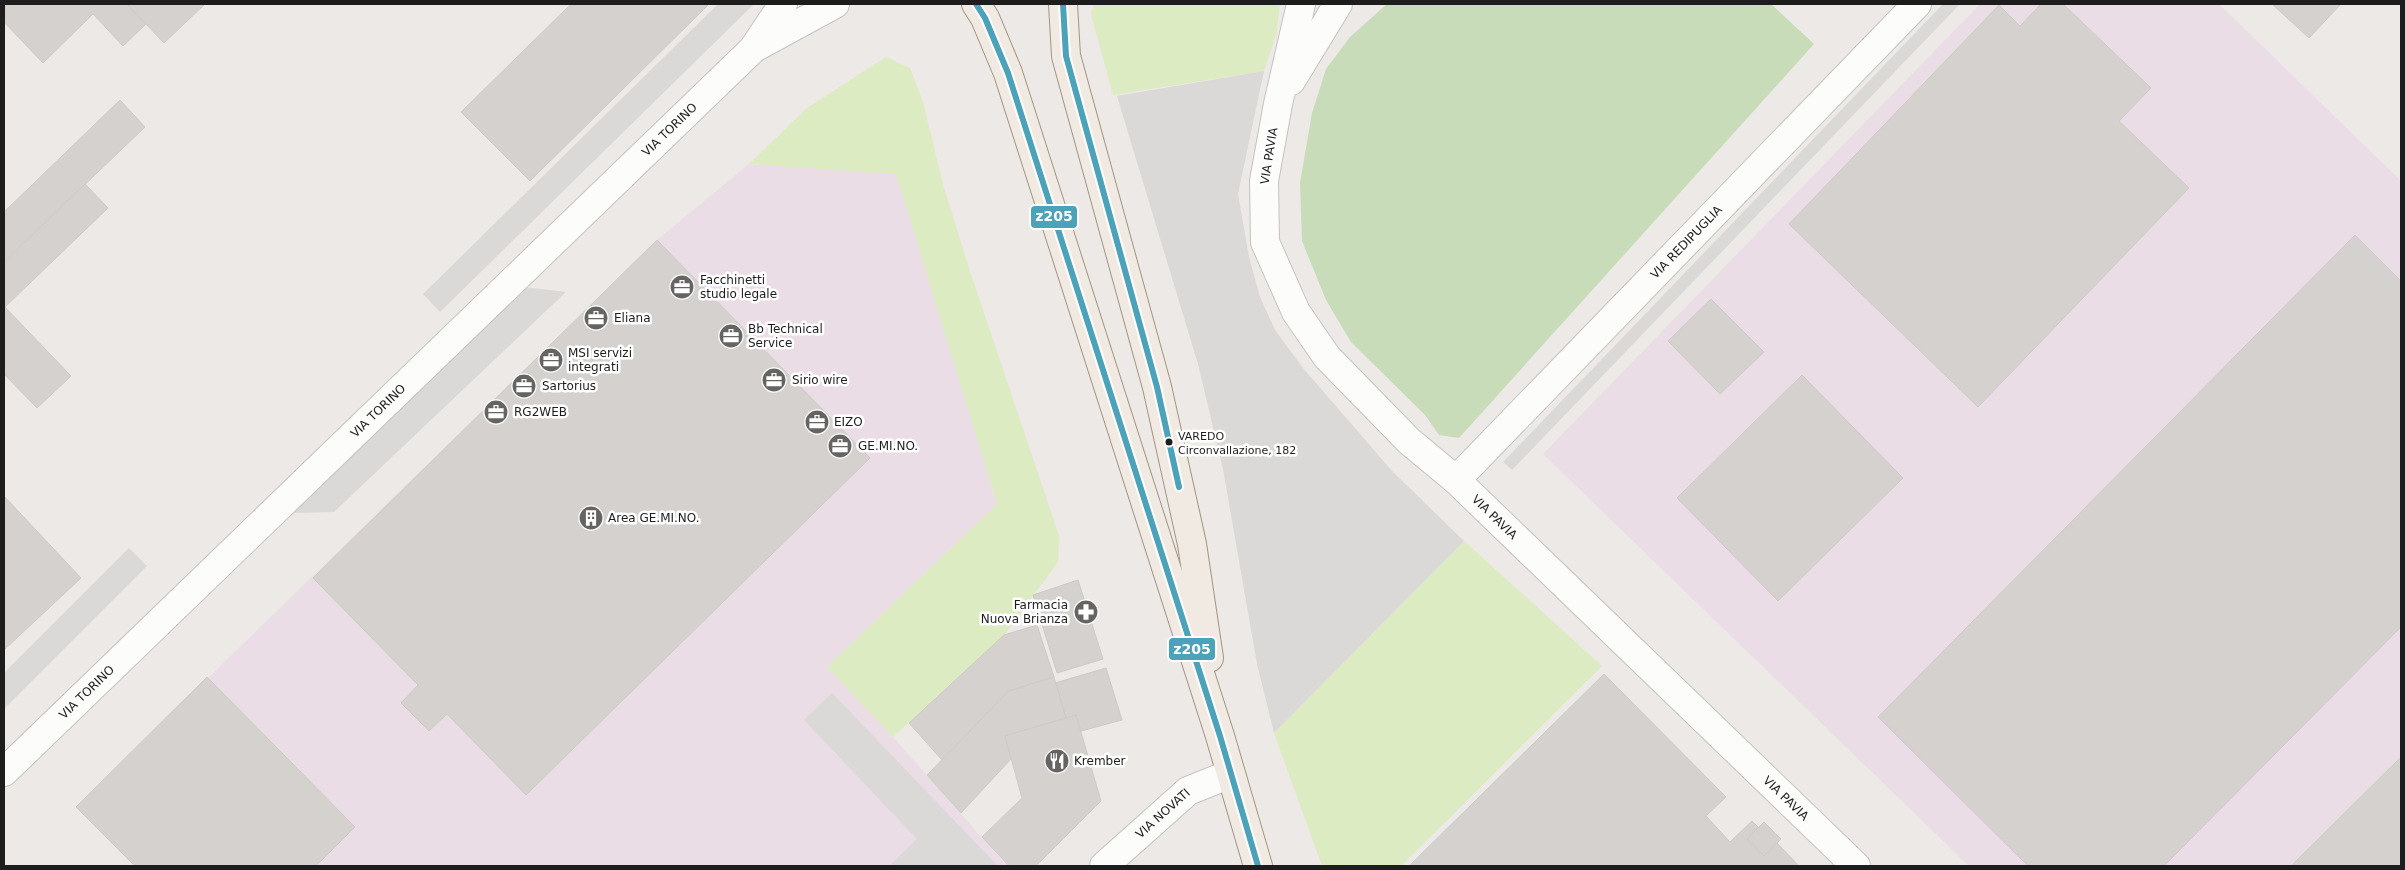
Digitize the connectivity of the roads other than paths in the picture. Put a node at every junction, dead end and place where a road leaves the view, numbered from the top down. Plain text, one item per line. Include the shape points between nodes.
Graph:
1 (783, 4) edge
2 (835, 4) edge
3 (976, 4) edge
4 (1063, 4) edge
5 (1301, 4) edge
6 (1338, 4) edge
7 (1917, 4) edge
8 (752, 49) junction
9 (1278, 104) junction
10 (1456, 480) junction
11 (1220, 736) junction
12 (4, 772) edge
13 (1230, 774) junction
14 (1104, 866) edge
15 (1258, 866) edge
16 (1856, 866) edge

1 - 8 street, VIA TORINO
2 - 8 street, VIA TORINO
3 - 11 main road via 1008,73
4 - 11 main road via 1066,56 1157,387 1192,544
5 - 9 street, VIA PAVIA
6 - 9 street, VIA PAVIA
7 - 10 street, VIA REDIPUGLIA
8 - 12 street, VIA TORINO
9 - 10 street, VIA PAVIA via 1264,181 1265,242 1296,312 1327,357 1409,441
10 - 16 street, VIA PAVIA
11 - 13 main road
13 - 14 street, VIA NOVATI via 1188,791
13 - 15 main road

